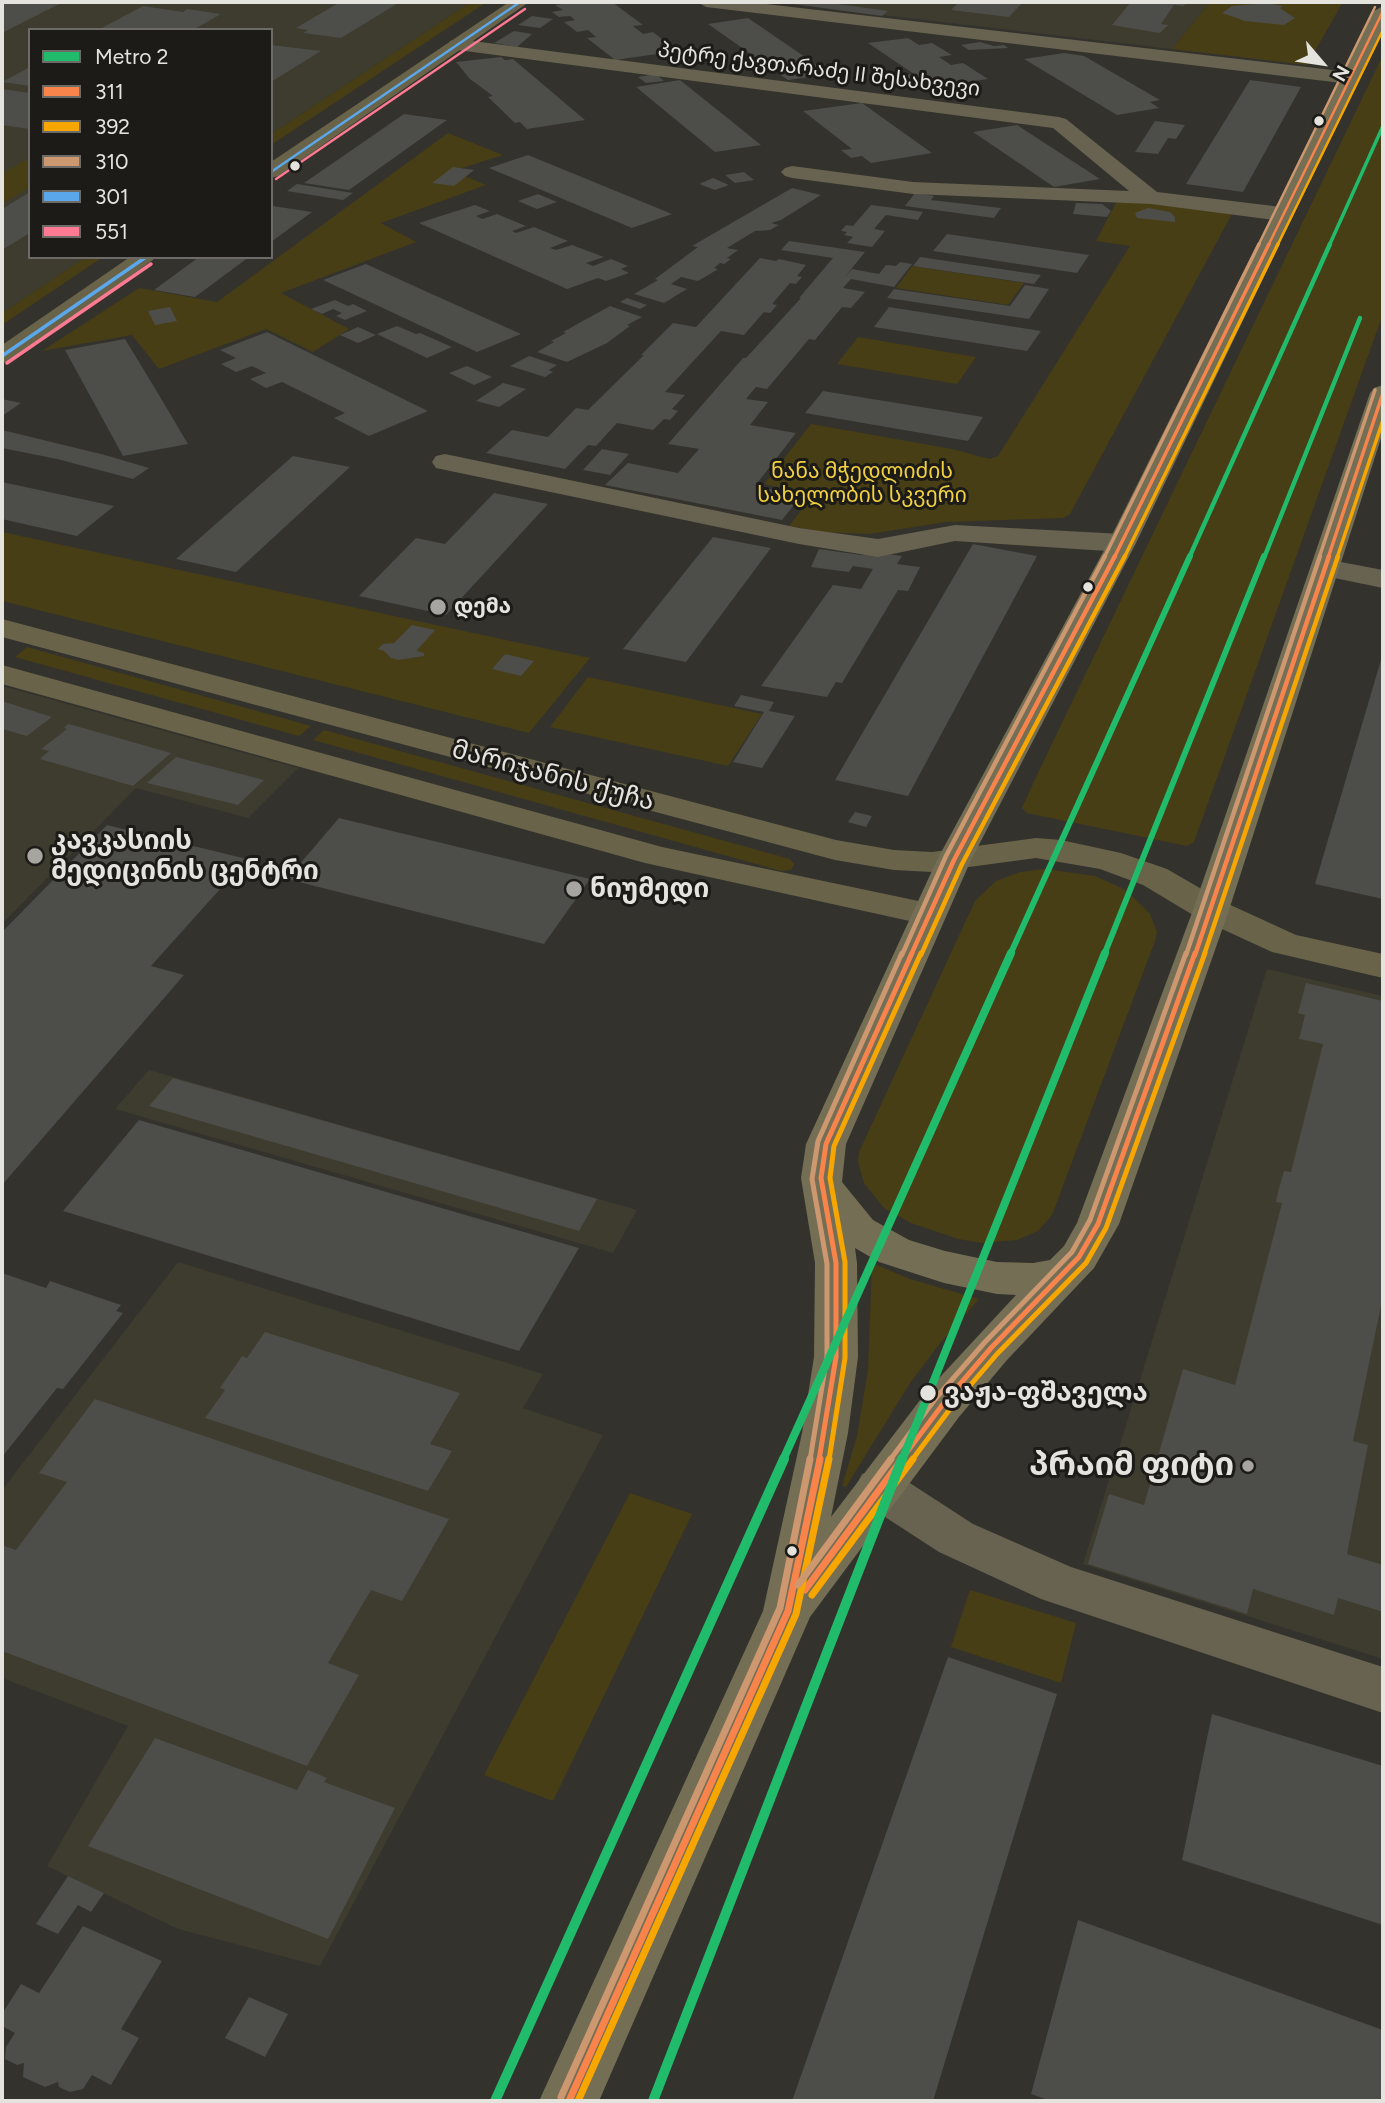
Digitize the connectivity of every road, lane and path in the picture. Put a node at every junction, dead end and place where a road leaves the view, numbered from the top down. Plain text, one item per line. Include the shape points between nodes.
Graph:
1 (520, 2) edge
2 (706, 2) edge
3 (1383, 12) edge
4 (457, 45) junction
5 (1350, 78) junction
6 (273, 171) edge
7 (792, 172) dead end
8 (1151, 198) junction
9 (1282, 214) junction
10 (143, 259) edge
11 (2, 356) edge
12 (1383, 393) edge
13 (445, 462) dead end
14 (1122, 543) junction
15 (1325, 568) junction
16 (1383, 579) edge
17 (2, 628) edge
18 (2, 674) edge
19 (835, 850) junction
20 (954, 860) junction
21 (814, 891) junction
22 (1211, 910) junction
23 (928, 914) junction
24 (1383, 966) edge
25 (822, 1184) junction
26 (1065, 1273) junction
27 (879, 1488) junction
28 (788, 1611) junction
29 (1383, 1690) edge
30 (569, 2101) edge

1 - 4 street
2 - 5 street
3 - 5 main road
4 - 6 street
4 - 8 street, პეტრე ქავთარაძე II შესახვევი via 1059,123
5 - 9 main road
7 - 8 street via 914,188
8 - 9 street
9 - 14 main road
10 - 11 street
12 - 15 main road
13 - 14 street via 799,536 878,548 956,533
14 - 20 main road
15 - 16 street
15 - 22 main road
17 - 19 street, მარიჯანის ქუჩა
18 - 21 street, მარიჯანის ქუჩა via 657,856
19 - 20 street, მარიჯანის ქუჩა via 894,860
19 - 21 street
20 - 22 street, მარიჯანის ქუჩა via 1036,848 1071,852 1133,868
20 - 23 main road
21 - 23 street, მარიჯანის ქუჩა
22 - 24 street, მარიჯანის ქუჩა via 1285,944
22 - 26 main road via 1108,1200 1090,1241
23 - 25 main road via 829,1135
25 - 26 main road via 858,1231 894,1251 997,1278 1034,1279
25 - 28 main road via 836,1263 836,1357
26 - 27 main road via 983,1357
27 - 28 main road
27 - 29 street via 956,1538 1058,1584
28 - 30 main road

